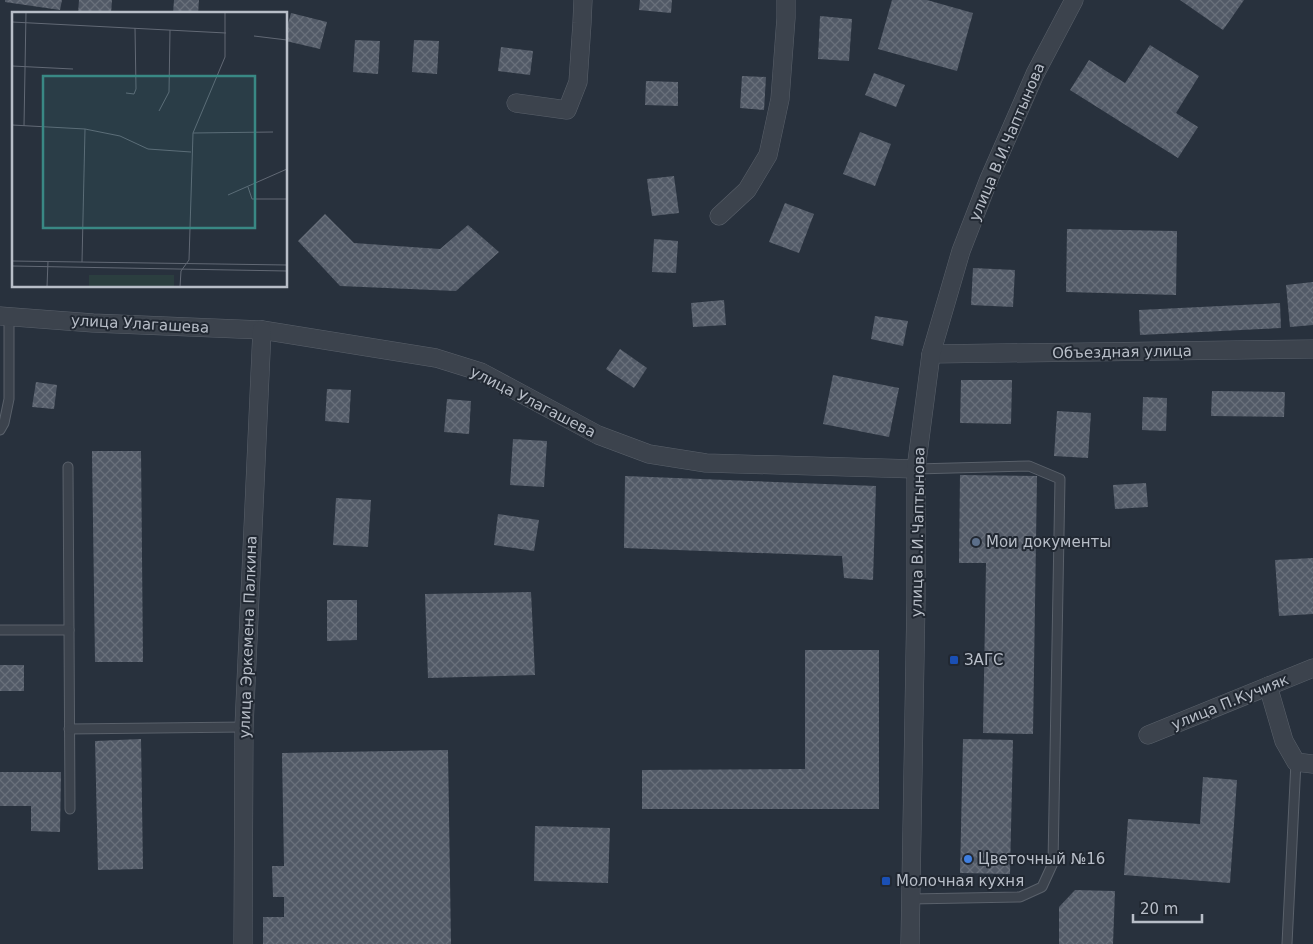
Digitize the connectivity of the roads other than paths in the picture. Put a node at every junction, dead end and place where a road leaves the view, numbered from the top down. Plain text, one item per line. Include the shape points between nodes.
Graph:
1 (583, 0) edge
2 (786, 0) edge
3 (1074, 0) edge
4 (516, 103) dead end
5 (720, 216) dead end
6 (4, 316) edge
7 (262, 330) junction
8 (1313, 349) edge
9 (932, 354) junction
10 (0, 430) edge
11 (68, 466) dead end
12 (916, 469) junction
13 (0, 630) edge
14 (70, 630) junction
15 (1313, 668) edge
16 (1268, 686) junction
17 (244, 727) junction
18 (70, 728) junction
19 (1148, 735) dead end
20 (1305, 763) edge
21 (70, 809) dead end
22 (911, 899) junction
23 (243, 944) edge
24 (910, 944) edge
25 (1287, 944) edge

1 - 4 street via 578,82 567,110
2 - 5 street via 780,100 768,155 747,190
3 - 9 street, улица В.И.Чаптынова via 1034,74 986,188 961,251
6 - 7 street, улица Улагашева
6 - 10 lane via 9,399
7 - 12 street, улица Улагашева via 436,358 481,372 598,435 649,454 706,463
7 - 17 street, улица Эркемена Палкина
8 - 9 street, Объездная улица
9 - 12 street, улица В.И.Чаптынова
11 - 14 lane
12 - 22 street, улица В.И.Чаптынова
12 - 22 lane via 1029,466 1060,479 1053,864 1042,887 1020,897
13 - 14 lane
14 - 18 lane
15 - 16 street, улица П.Кучияк
16 - 19 street, улица П.Кучияк
16 - 20 street via 1284,741
17 - 18 lane
17 - 23 street, улица Эркемена Палкина
18 - 21 lane
20 - 25 lane
22 - 24 street, улица В.И.Чаптынова

